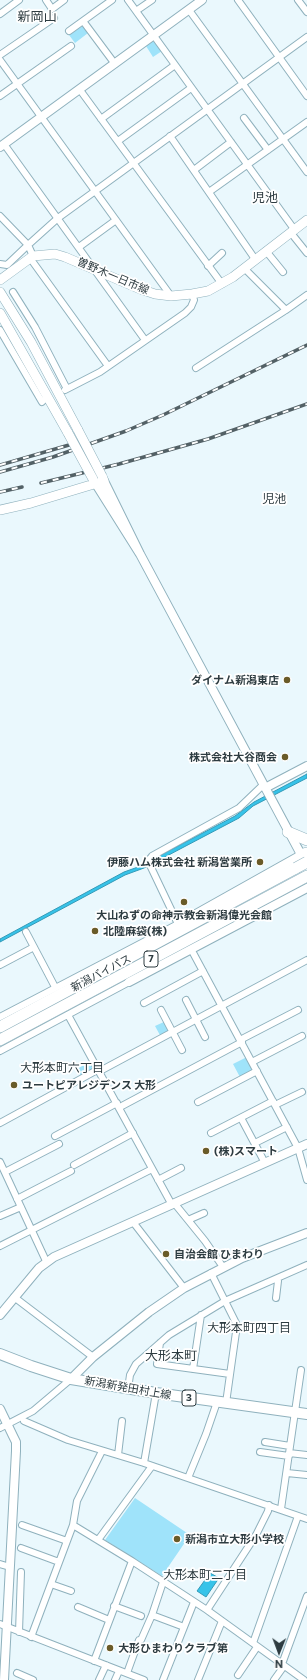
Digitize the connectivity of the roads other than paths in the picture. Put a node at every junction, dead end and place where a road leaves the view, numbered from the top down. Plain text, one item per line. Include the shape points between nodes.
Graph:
1 (19, 0) edge
2 (46, 0) edge
3 (64, 0) edge
4 (112, 0) edge
5 (128, 0) edge
6 (152, 0) edge
7 (202, 0) edge
8 (238, 0) edge
9 (298, 0) edge
10 (189, 10) junction
11 (136, 11) junction
12 (307, 12) edge
13 (0, 14) edge
14 (54, 18) dead end
15 (83, 21) junction
16 (69, 31) dead end
17 (153, 35) junction
18 (307, 37) edge
19 (71, 46) dead end
20 (0, 55) edge
21 (278, 57) junction
22 (0, 60) edge
23 (115, 64) junction
24 (175, 65) junction
25 (17, 83) junction
26 (243, 84) junction
27 (191, 88) junction
28 (80, 90) junction
29 (0, 96) edge
30 (307, 96) edge
31 (207, 109) junction
32 (41, 117) junction
33 (244, 118) dead end
34 (101, 119) junction
35 (307, 122) edge
36 (170, 136) junction
37 (283, 139) junction
38 (118, 141) junction
39 (231, 142) junction
40 (2, 146) edge
41 (268, 150) junction
42 (132, 163) junction
43 (248, 165) junction
44 (194, 170) junction
45 (307, 172) edge
46 (94, 190) junction
47 (209, 192) junction
48 (0, 216) edge
49 (58, 218) junction
50 (116, 220) junction
51 (307, 220) edge
52 (292, 231) junction
53 (28, 245) junction
54 (79, 247) junction
55 (266, 252) junction
56 (307, 253) edge
57 (222, 254) dead end
58 (31, 257) junction
59 (256, 259) junction
60 (0, 264) edge
61 (208, 266) junction
62 (93, 268) junction
63 (245, 269) junction
64 (283, 272) dead end
65 (0, 280) edge
66 (222, 284) junction
67 (0, 292) edge
68 (13, 292) dead end
69 (192, 294) junction
70 (307, 295) edge
71 (171, 296) junction
72 (286, 310) junction
73 (0, 313) edge
74 (0, 330) edge
75 (145, 340) junction
76 (108, 366) junction
77 (196, 368) dead end
78 (44, 400) dead end
79 (99, 480) junction
80 (0, 510) edge
81 (307, 766) edge
82 (264, 787) junction
83 (288, 832) junction
84 (307, 840) edge
85 (305, 857) edge
86 (302, 867) edge
87 (305, 881) edge
88 (178, 924) junction
89 (26, 932) dead end
90 (34, 948) junction
91 (191, 949) junction
92 (307, 960) edge
93 (0, 965) edge
94 (203, 971) junction
95 (129, 982) joint
96 (55, 987) junction
97 (186, 1000) dead end
98 (144, 1003) dead end
99 (222, 1006) junction
100 (161, 1010) dead end
101 (298, 1010) dead end
102 (68, 1015) junction
103 (0, 1017) edge
104 (196, 1019) junction
105 (0, 1027) edge
106 (173, 1032) junction
107 (302, 1036) dead end
108 (206, 1037) dead end
109 (0, 1040) edge
110 (241, 1041) junction
111 (182, 1050) dead end
112 (0, 1051) edge
113 (252, 1062) junction
114 (99, 1070) junction
115 (257, 1071) junction
116 (302, 1092) dead end
117 (198, 1102) dead end
118 (274, 1103) junction
119 (118, 1105) junction
120 (241, 1118) junction
121 (0, 1123) edge
122 (287, 1127) junction
123 (133, 1133) junction
124 (211, 1134) dead end
125 (56, 1136) dead end
126 (255, 1143) junction
127 (59, 1144) dead end
128 (307, 1144) edge
129 (298, 1148) junction
130 (0, 1162) edge
131 (265, 1163) junction
132 (74, 1165) dead end
133 (181, 1168) dead end
134 (152, 1169) junction
135 (71, 1171) dead end
136 (5, 1172) junction
137 (158, 1180) junction
138 (307, 1180) edge
139 (17, 1199) junction
140 (173, 1205) junction
141 (21, 1208) junction
142 (204, 1213) dead end
143 (0, 1216) edge
144 (188, 1220) junction
145 (133, 1222) junction
146 (32, 1231) junction
147 (307, 1234) edge
148 (0, 1246) edge
149 (46, 1261) junction
150 (307, 1265) edge
151 (223, 1267) junction
152 (211, 1273) junction
153 (277, 1278) junction
154 (184, 1288) junction
155 (14, 1297) junction
156 (276, 1298) dead end
157 (225, 1301) junction
158 (0, 1315) edge
159 (201, 1315) junction
160 (160, 1343) junction
161 (0, 1354) edge
162 (92, 1357) junction
163 (193, 1369) junction
164 (301, 1370) dead end
165 (230, 1374) junction
166 (71, 1379) junction
167 (128, 1389) junction
168 (156, 1394) junction
169 (221, 1403) junction
170 (1, 1413) edge
171 (295, 1413) junction
172 (307, 1414) edge
173 (24, 1421) dead end
174 (122, 1421) dead end
175 (8, 1424) junction
176 (0, 1428) edge
177 (265, 1442) dead end
178 (290, 1446) junction
179 (102, 1451) junction
180 (260, 1452) dead end
181 (118, 1455) junction
182 (289, 1455) junction
183 (307, 1455) edge
184 (144, 1463) junction
185 (152, 1466) junction
186 (287, 1473) junction
187 (307, 1475) edge
188 (188, 1478) junction
189 (268, 1505) junction
190 (281, 1509) junction
191 (298, 1516) junction
192 (307, 1519) edge
193 (22, 1525) dead end
194 (74, 1525) junction
195 (98, 1540) junction
196 (67, 1541) junction
197 (21, 1548) dead end
198 (132, 1561) junction
199 (59, 1562) junction
200 (0, 1564) edge
201 (10, 1567) junction
202 (21, 1572) dead end
203 (164, 1582) junction
204 (51, 1584) junction
205 (71, 1591) dead end
206 (307, 1596) edge
207 (194, 1602) junction
208 (114, 1606) junction
209 (78, 1607) dead end
210 (206, 1610) junction
211 (152, 1615) junction
212 (142, 1616) dead end
213 (109, 1620) junction
214 (222, 1621) junction
215 (3, 1626) edge
216 (184, 1627) junction
217 (19, 1632) junction
218 (31, 1637) junction
219 (255, 1645) junction
220 (94, 1661) junction
221 (106, 1665) junction
222 (283, 1665) junction
223 (119, 1671) junction
224 (17, 1674) dead end
225 (127, 1674) junction
226 (238, 1675) dead end
227 (4, 1680) edge
228 (33, 1680) edge
229 (99, 1680) edge
230 (116, 1680) edge
231 (144, 1680) edge
232 (163, 1680) edge
233 (198, 1680) edge
234 (274, 1680) edge
235 (304, 1680) edge

1 - 13 street
2 - 3 street via 52,9
4 - 15 street
5 - 11 street
6 - 11 street
7 - 10 street
8 - 21 street
9 - 12 street
10 - 17 street
10 - 26 street
11 - 17 street
14 - 20 street
15 - 16 street
15 - 23 street
17 - 23 street
17 - 24 street
18 - 21 street
19 - 25 street
21 - 26 street
21 - 30 street
22 - 25 street
23 - 28 street
24 - 27 street
24 - 34 street
25 - 29 street
25 - 32 street
26 - 31 street
26 - 37 street
27 - 31 street
27 - 38 street
28 - 32 street
28 - 34 street
31 - 36 street
31 - 39 street
32 - 40 street
32 - 46 street
33 - 41 street
34 - 38 street
35 - 37 street
36 - 42 street
36 - 44 street
37 - 41 street
37 - 45 street
38 - 42 street
39 - 43 street
39 - 44 street
40 - 49 street
41 - 43 street
42 - 46 street
42 - 61 street
43 - 47 street
43 - 52 street
44 - 47 street
46 - 49 street
46 - 50 street
47 - 59 street
48 - 53 street
49 - 53 street
49 - 54 street
50 - 54 street
50 - 71 street
51 - 52 main road, 曽野木一日市線
52 - 55 main road, 曽野木一日市線
52 - 56 street
53 - 58 street
53 - 60 street via 7,265
54 - 62 street
55 - 59 main road, 曽野木一日市線
55 - 64 street
57 - 61 street
58 - 62 main road, 曽野木一日市線 via 55,254
58 - 65 main road
58 - 76 street
59 - 63 main road, 曽野木一日市線
61 - 66 street
62 - 71 main road, 曽野木一日市線 via 140,289
62 - 75 street
63 - 66 main road, 曽野木一日市線
63 - 72 street
66 - 69 main road, 曽野木一日市線 via 208,291
67 - 79 main road, bridge via 31,342 78,430
68 - 76 street via 35,328 66,389
69 - 71 main road, 曽野木一日市線
69 - 75 street via 194,300 185,313
70 - 72 street
72 - 77 street
73 - 79 main road, bridge via 68,433
74 - 78 street via 42,402
75 - 76 street
79 - 80 main road via 30,503
79 - 82 street
81 - 82 street
82 - 83 street
82 - 88 street via 240,808 152,856 149,863
83 - 84 highway
83 - 85 street
85 - 86 highway, 新潟バイパス / 7, bridge
85 - 88 street
86 - 105 highway, 新潟バイパス / 7
87 - 91 street
87 - 109 highway, 新潟バイパス / 7
88 - 96 street
89 - 90 street
90 - 93 street
90 - 96 street
91 - 94 street
91 - 95 street
92 - 99 street
94 - 98 street
94 - 99 street
95 - 102 street
96 - 103 street
97 - 104 street
99 - 104 street
99 - 110 street
100 - 106 street
101 - 110 street
102 - 112 street
102 - 114 street
104 - 106 street
104 - 108 street
106 - 111 street
106 - 114 street
107 - 113 street
110 - 113 street
110 - 119 street
113 - 115 street
114 - 119 street
114 - 121 street
115 - 117 street
115 - 118 street
116 - 118 street
118 - 120 street
118 - 122 street
119 - 123 street
119 - 125 street
120 - 124 street
120 - 126 street
122 - 126 street
122 - 129 street
123 - 132 street
123 - 134 street
126 - 131 street
127 - 136 street
128 - 129 street
129 - 131 street
129 - 138 street
130 - 136 street
131 - 140 street
133 - 137 street
134 - 137 street
134 - 146 street
135 - 139 street
136 - 139 street
137 - 140 street
139 - 141 street
140 - 144 street
140 - 145 street
141 - 143 street
141 - 146 street
142 - 144 street
144 - 151 street
145 - 149 street
145 - 154 street
146 - 148 street
146 - 149 street
147 - 151 street via 254,1252
149 - 155 street
150 - 153 street
151 - 152 street
152 - 154 street
152 - 157 street
153 - 156 street
153 - 157 street
154 - 162 street
155 - 158 street
155 - 162 street
157 - 159 street
157 - 165 street via 237,1325
159 - 160 street
159 - 163 street
160 - 163 street via 158,1364
160 - 167 street via 136,1364 130,1375
161 - 166 main road, 新潟新発田村上線 / 3
162 - 166 street
163 - 165 street
164 - 171 street
165 - 169 street
166 - 167 main road, 新潟新発田村上線 / 3
166 - 175 street via 33,1411
167 - 168 main road, 新潟新発田村上線 / 3
168 - 169 main road, 新潟新発田村上線 / 3
168 - 184 street
169 - 171 main road, 新潟新発田村上線 / 3
169 - 188 street
170 - 175 street
171 - 172 main road, 新潟新発田村上線 / 3
171 - 178 street
173 - 179 street
174 - 181 street
175 - 176 street
175 - 201 street via 16,1442
177 - 178 street
178 - 182 street
179 - 181 street
179 - 194 street via 76,1501
180 - 182 street
181 - 184 street
182 - 183 street
182 - 186 street
184 - 185 street
185 - 188 street
185 - 195 street
186 - 187 street
186 - 190 street
188 - 189 street
189 - 190 street
189 - 210 street via 268,1511 256,1534
190 - 191 street
191 - 192 street
191 - 219 street
193 - 196 street
194 - 195 street
194 - 196 street
195 - 198 street
196 - 199 street
197 - 199 street
198 - 203 street
198 - 208 street
199 - 204 street
200 - 201 street
201 - 215 street
202 - 217 street
203 - 207 street
203 - 211 street
204 - 205 street
204 - 218 street
206 - 222 street
207 - 210 street
207 - 216 street
208 - 212 street
208 - 213 street
209 - 213 street
210 - 214 street
211 - 216 street
211 - 225 street via 139,1640
213 - 220 street
214 - 219 street
214 - 233 street
215 - 217 street
215 - 227 street
216 - 232 street
217 - 218 street
218 - 220 street
219 - 222 street
219 - 226 street
220 - 221 street
221 - 223 street
221 - 229 street
222 - 234 street
222 - 235 street
223 - 225 street
223 - 230 street
224 - 228 street
225 - 231 street

